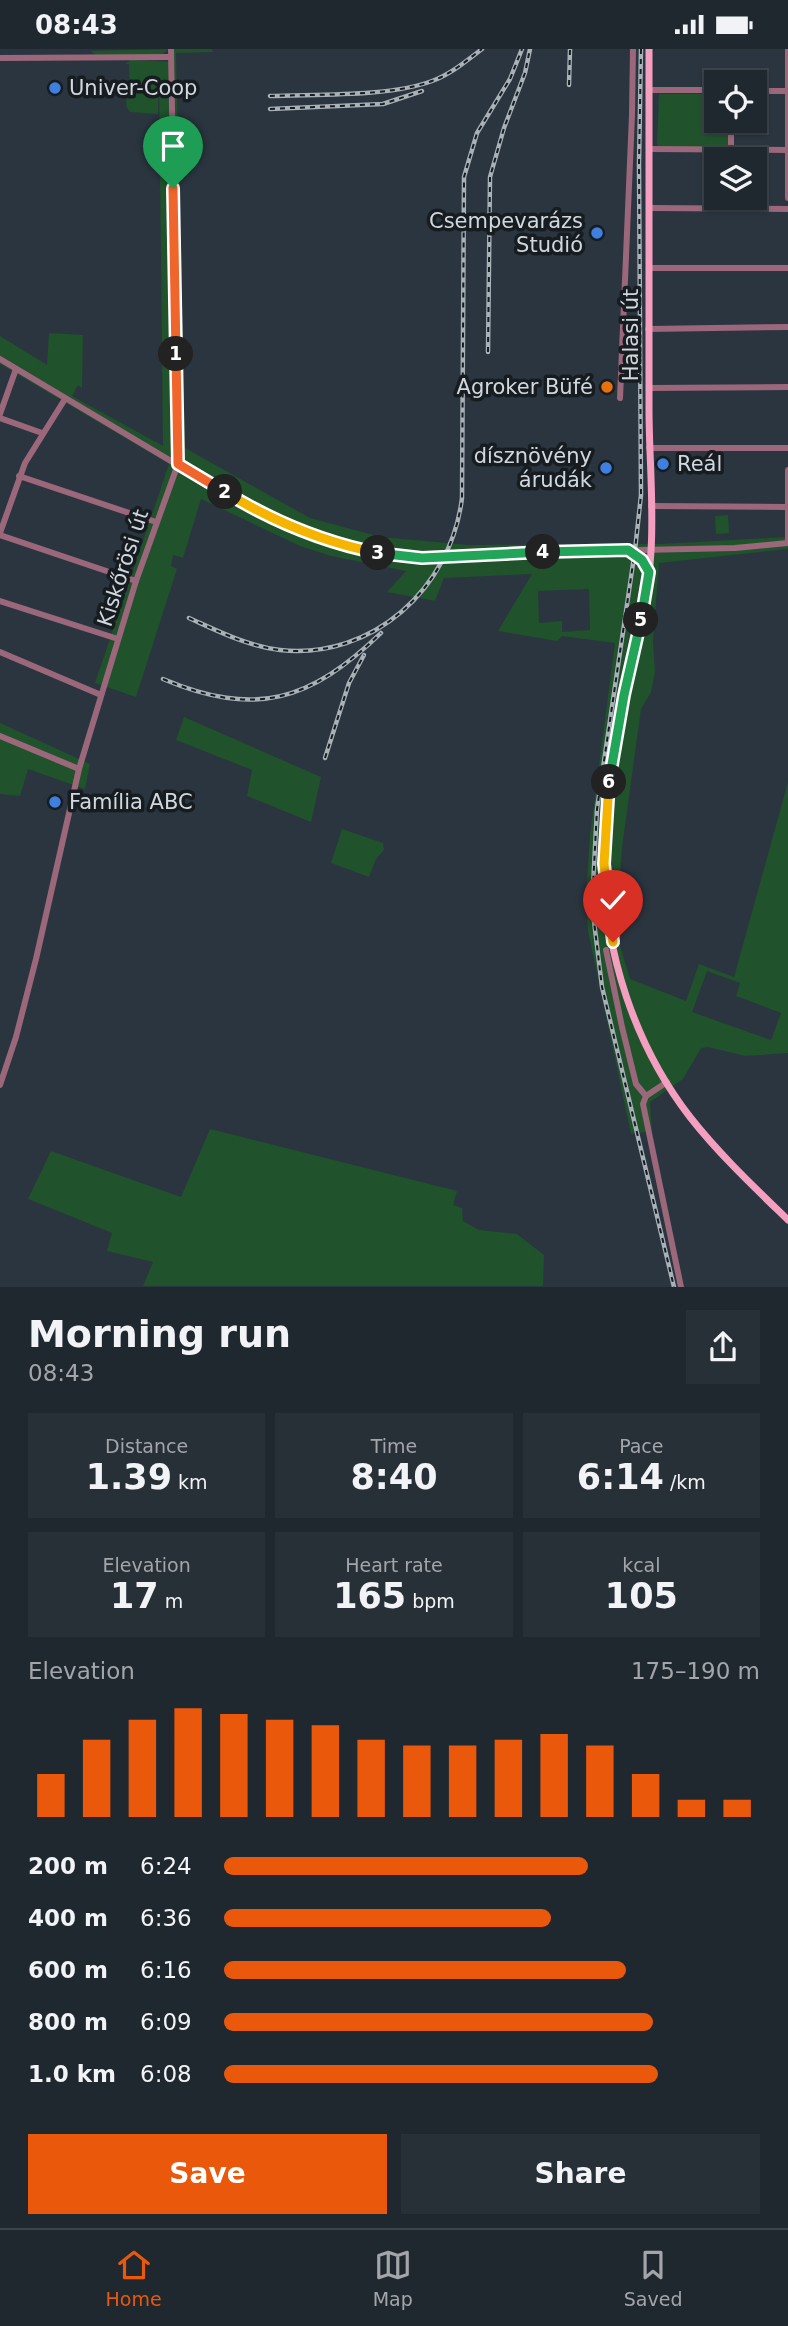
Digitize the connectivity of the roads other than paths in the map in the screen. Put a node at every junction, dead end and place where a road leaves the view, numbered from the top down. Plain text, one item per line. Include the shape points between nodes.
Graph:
1 (171, 49) edge
2 (633, 49) edge
3 (649, 49) edge
4 (788, 49) edge
5 (171, 57) junction
6 (0, 58) edge
7 (649, 90) junction
8 (704, 90) edge
9 (767, 91) edge
10 (788, 91) edge
11 (649, 149) junction
12 (704, 149) edge
13 (767, 150) edge
14 (788, 150) edge
15 (788, 198) edge
16 (649, 208) junction
17 (788, 209) edge
18 (649, 268) junction
19 (788, 268) edge
20 (788, 327) edge
21 (649, 329) junction
22 (0, 359) edge
23 (16, 369) junction
24 (788, 387) edge
25 (649, 388) junction
26 (620, 398) dead end
27 (65, 399) junction
28 (0, 412) edge
29 (42, 433) junction
30 (649, 448) junction
31 (788, 448) edge
32 (178, 464) junction
33 (788, 470) edge
34 (19, 475) junction
35 (651, 506) junction
36 (787, 507) edge
37 (156, 522) junction
38 (0, 530) edge
39 (788, 543) edge
40 (651, 549) junction
41 (628, 550) junction
42 (649, 572) junction
43 (136, 581) junction
44 (0, 601) edge
45 (118, 639) junction
46 (0, 652) edge
47 (101, 695) junction
48 (0, 736) edge
49 (79, 769) junction
50 (606, 950) dead end
51 (667, 1082) junction
52 (0, 1085) edge
53 (646, 1096) junction
54 (788, 1220) edge
55 (681, 1286) edge

1 - 5 street, Kiskőrösi út
2 - 26 street
3 - 7 main road, Halasi út
4 - 10 street
5 - 6 street
5 - 32 street, Kiskőrösi út
7 - 8 street
7 - 11 main road, Halasi út
9 - 10 street
10 - 14 street
11 - 12 street
11 - 16 main road, Halasi út
13 - 14 street
14 - 15 street
16 - 17 street
16 - 18 main road, Halasi út
18 - 19 street
18 - 21 main road, Halasi út
20 - 21 street
21 - 25 main road, Halasi út
22 - 23 street
23 - 27 street
23 - 28 street
24 - 25 street
25 - 30 main road, Halasi út
27 - 29 street
27 - 32 street
28 - 29 street
29 - 34 street
30 - 31 street
30 - 35 main road, Halasi út
32 - 37 street, Kiskőrösi út
32 - 41 street via 258,513 326,541 377,553 422,558
33 - 36 street
34 - 37 street
34 - 38 street
35 - 36 street
35 - 40 main road, Halasi út
36 - 39 street
37 - 43 street, Kiskőrösi út
38 - 43 street
39 - 40 street
40 - 41 street
40 - 42 main road, Halasi út
41 - 42 main road
42 - 51 main road, Halasi út via 609,786 604,874 621,978
43 - 45 street, Kiskőrösi út
44 - 45 street
45 - 47 street, Kiskőrösi út
46 - 47 street
47 - 49 street, Kiskőrösi út
48 - 49 street
49 - 52 street, Kiskőrösi út via 36,959
50 - 53 street via 636,1084
51 - 53 street
51 - 54 main road, Halasi út via 737,1171
53 - 55 street via 644,1113

